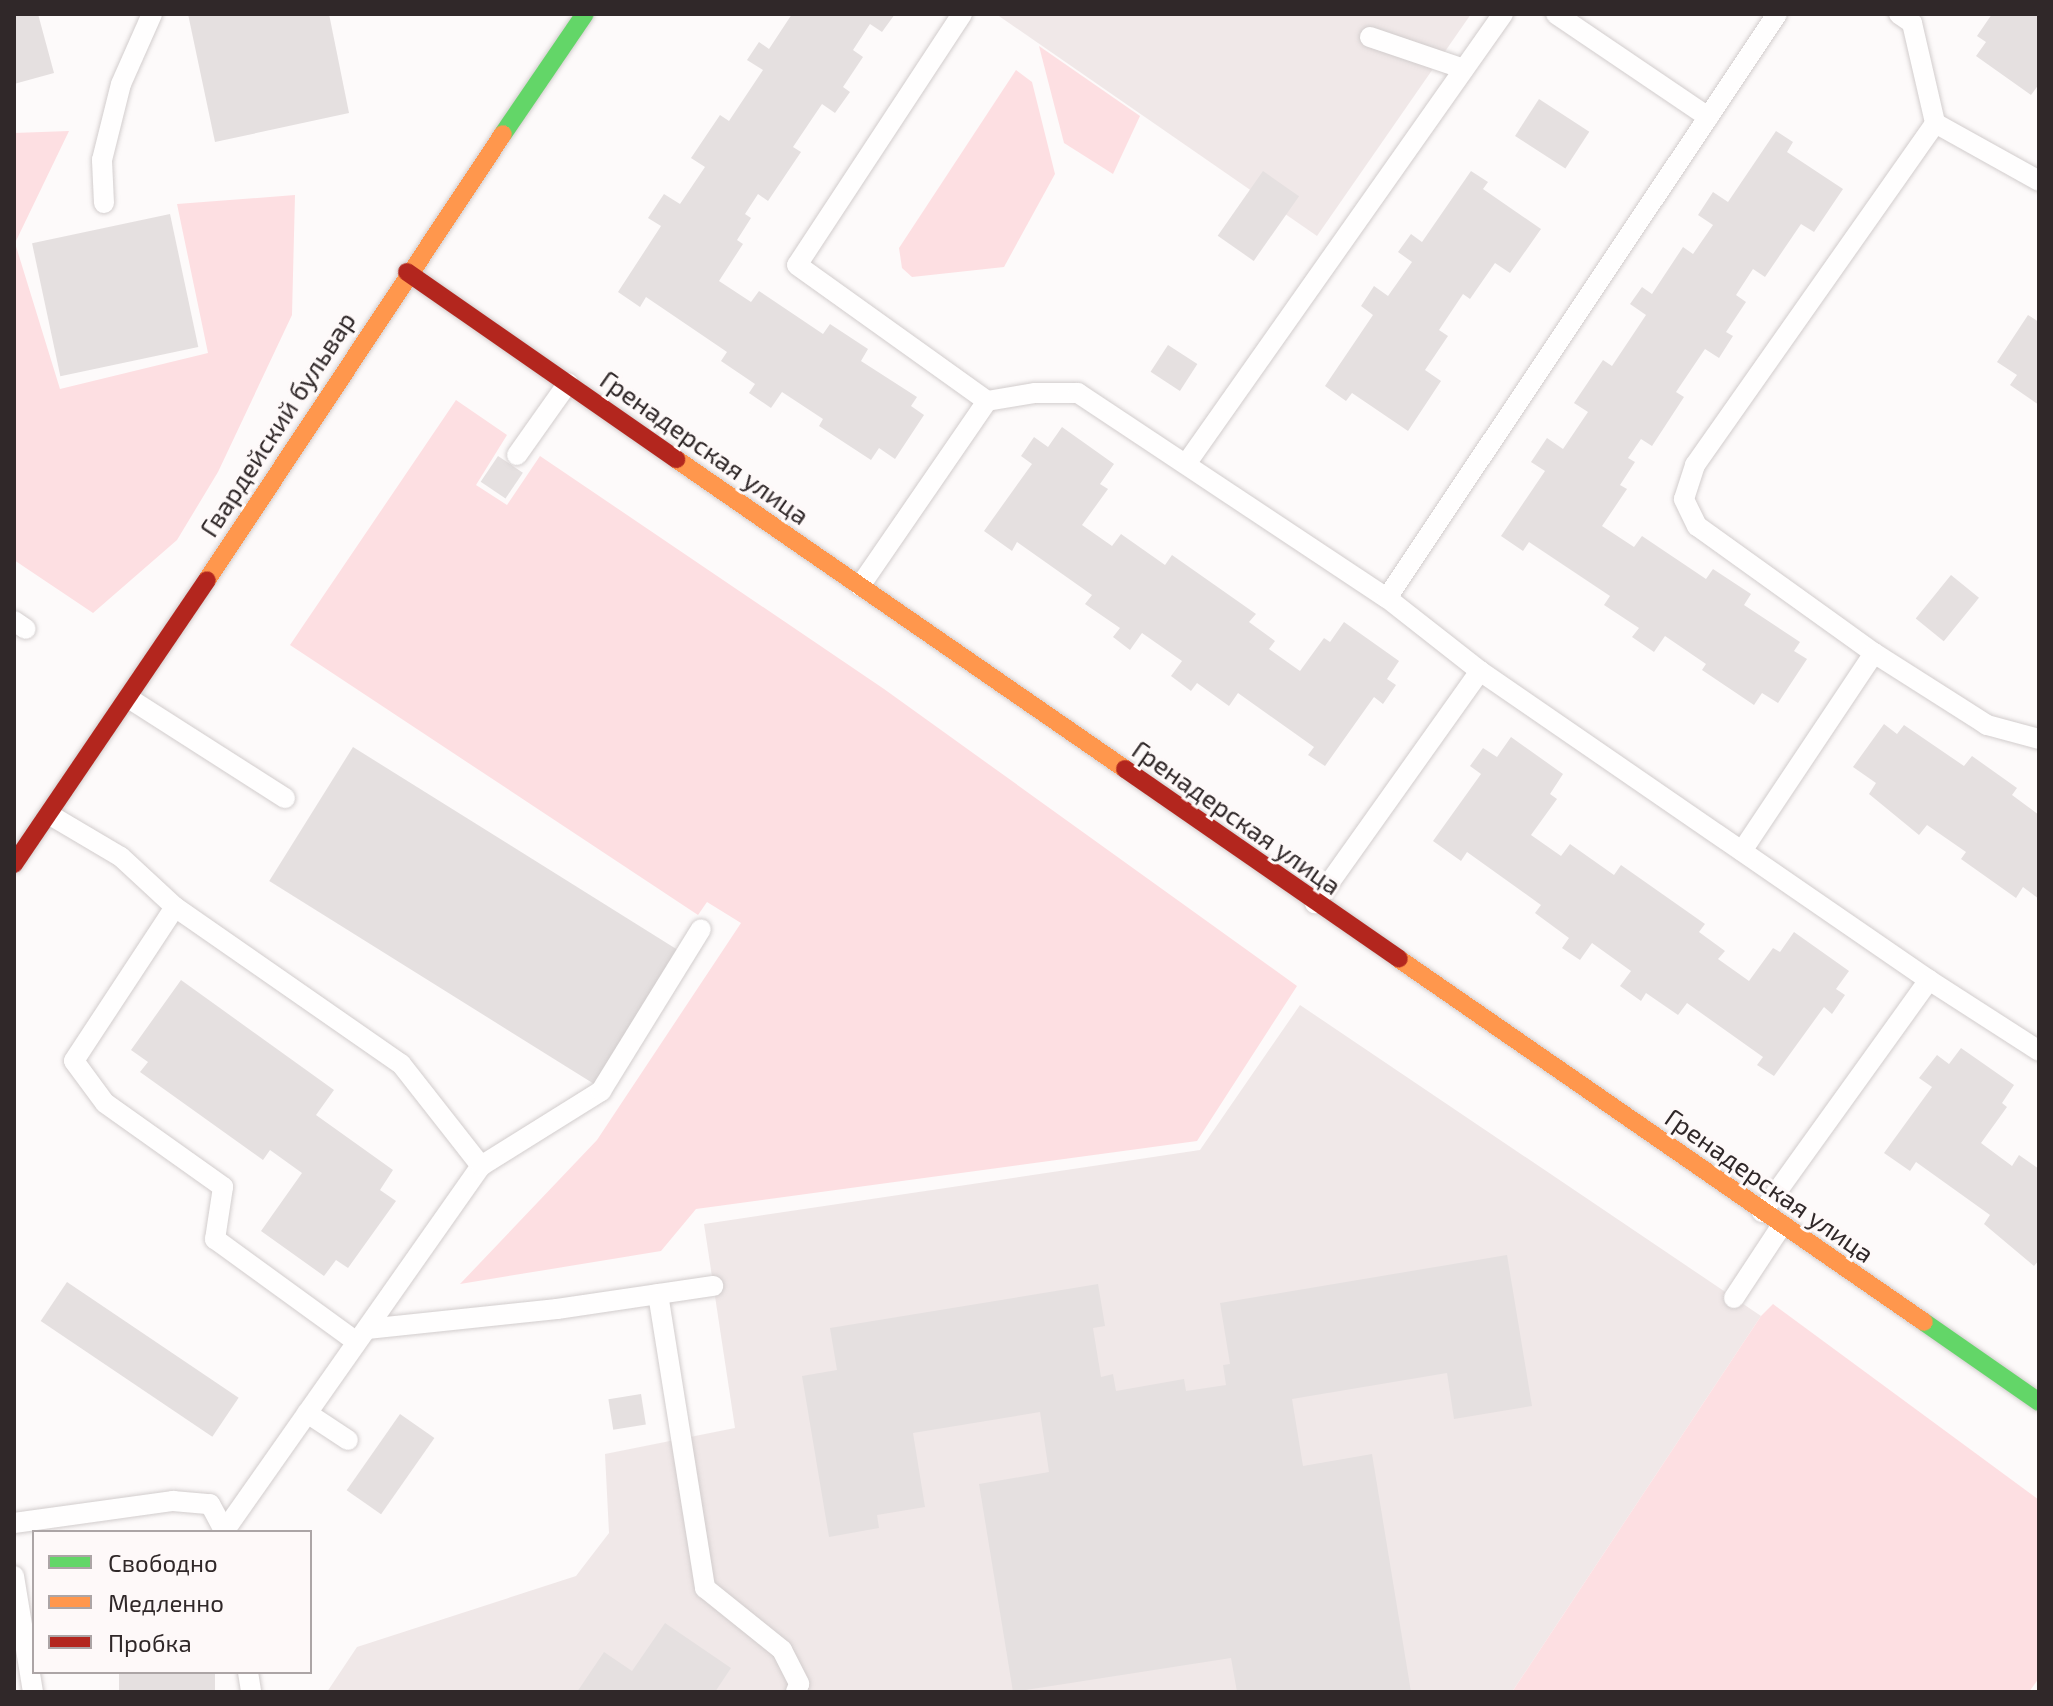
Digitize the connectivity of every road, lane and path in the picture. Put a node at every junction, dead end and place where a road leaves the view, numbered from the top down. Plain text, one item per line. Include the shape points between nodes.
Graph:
1 (152, 14) edge
2 (585, 14) edge
3 (962, 14) edge
4 (1503, 14) edge
5 (1556, 14) edge
6 (1777, 14) edge
7 (1899, 14) edge
8 (1370, 37) dead end
9 (1464, 69) junction
10 (1708, 117) junction
11 (1935, 123) junction
12 (2039, 181) edge
13 (104, 203) dead end
14 (407, 272) junction
15 (568, 383) junction
16 (987, 401) junction
17 (517, 455) dead end
18 (1186, 464) junction
19 (860, 586) junction
20 (1387, 598) junction
21 (1874, 653) junction
22 (1480, 671) junction
23 (130, 699) junction
24 (2039, 739) edge
25 (285, 798) dead end
26 (50, 815) junction
27 (1742, 851) junction
28 (14, 864) edge
29 (1315, 903) junction
30 (175, 907) junction
31 (701, 929) dead end
32 (1929, 980) junction
33 (2039, 1051) edge
34 (481, 1166) junction
35 (1762, 1212) junction
36 (1782, 1225) junction
37 (713, 1286) dead end
38 (658, 1294) junction
39 (1734, 1298) dead end
40 (362, 1335) junction
41 (2039, 1402) edge
42 (307, 1413) junction
43 (348, 1440) dead end
44 (14, 1523) edge
45 (224, 1530) edge
46 (226, 1530) edge
47 (14, 1576) edge
48 (33, 1692) edge
49 (796, 1692) edge

1 - 13 lane via 121,84 102,160
2 - 14 street, Гвардейский бульвар
3 - 16 lane via 797,265
4 - 9 lane
5 - 10 lane
6 - 10 lane
7 - 11 lane via 1912,23
8 - 9 lane
9 - 18 lane
10 - 20 lane
11 - 12 lane
11 - 21 lane via 1695,465 1684,499 1697,526
14 - 15 street, Гренадерская улица
14 - 23 street, Гвардейский бульвар
15 - 17 lane
15 - 19 street, Гренадерская улица
16 - 18 lane via 1078,393
16 - 19 lane
18 - 20 lane
19 - 29 street, Гренадерская улица
20 - 22 lane
21 - 24 lane via 1987,725
21 - 27 lane
22 - 27 lane
22 - 29 lane
23 - 25 lane
23 - 26 street, Гвардейский бульвар
26 - 28 street, Гвардейский бульвар
26 - 30 lane via 121,857
27 - 32 lane
29 - 35 street, Гренадерская улица
30 - 34 lane via 401,1064
30 - 40 lane via 74,1061 105,1103 223,1187 215,1239
31 - 34 lane via 601,1091
32 - 33 lane
32 - 35 lane
34 - 40 lane
35 - 36 street, Гренадерская улица
36 - 39 lane
36 - 41 street, Гренадерская улица
37 - 38 lane
38 - 40 lane
38 - 49 lane via 705,1588 782,1650 799,1684
40 - 42 lane
42 - 43 lane
42 - 46 lane
44 - 45 lane via 173,1501 210,1504
47 - 48 lane

